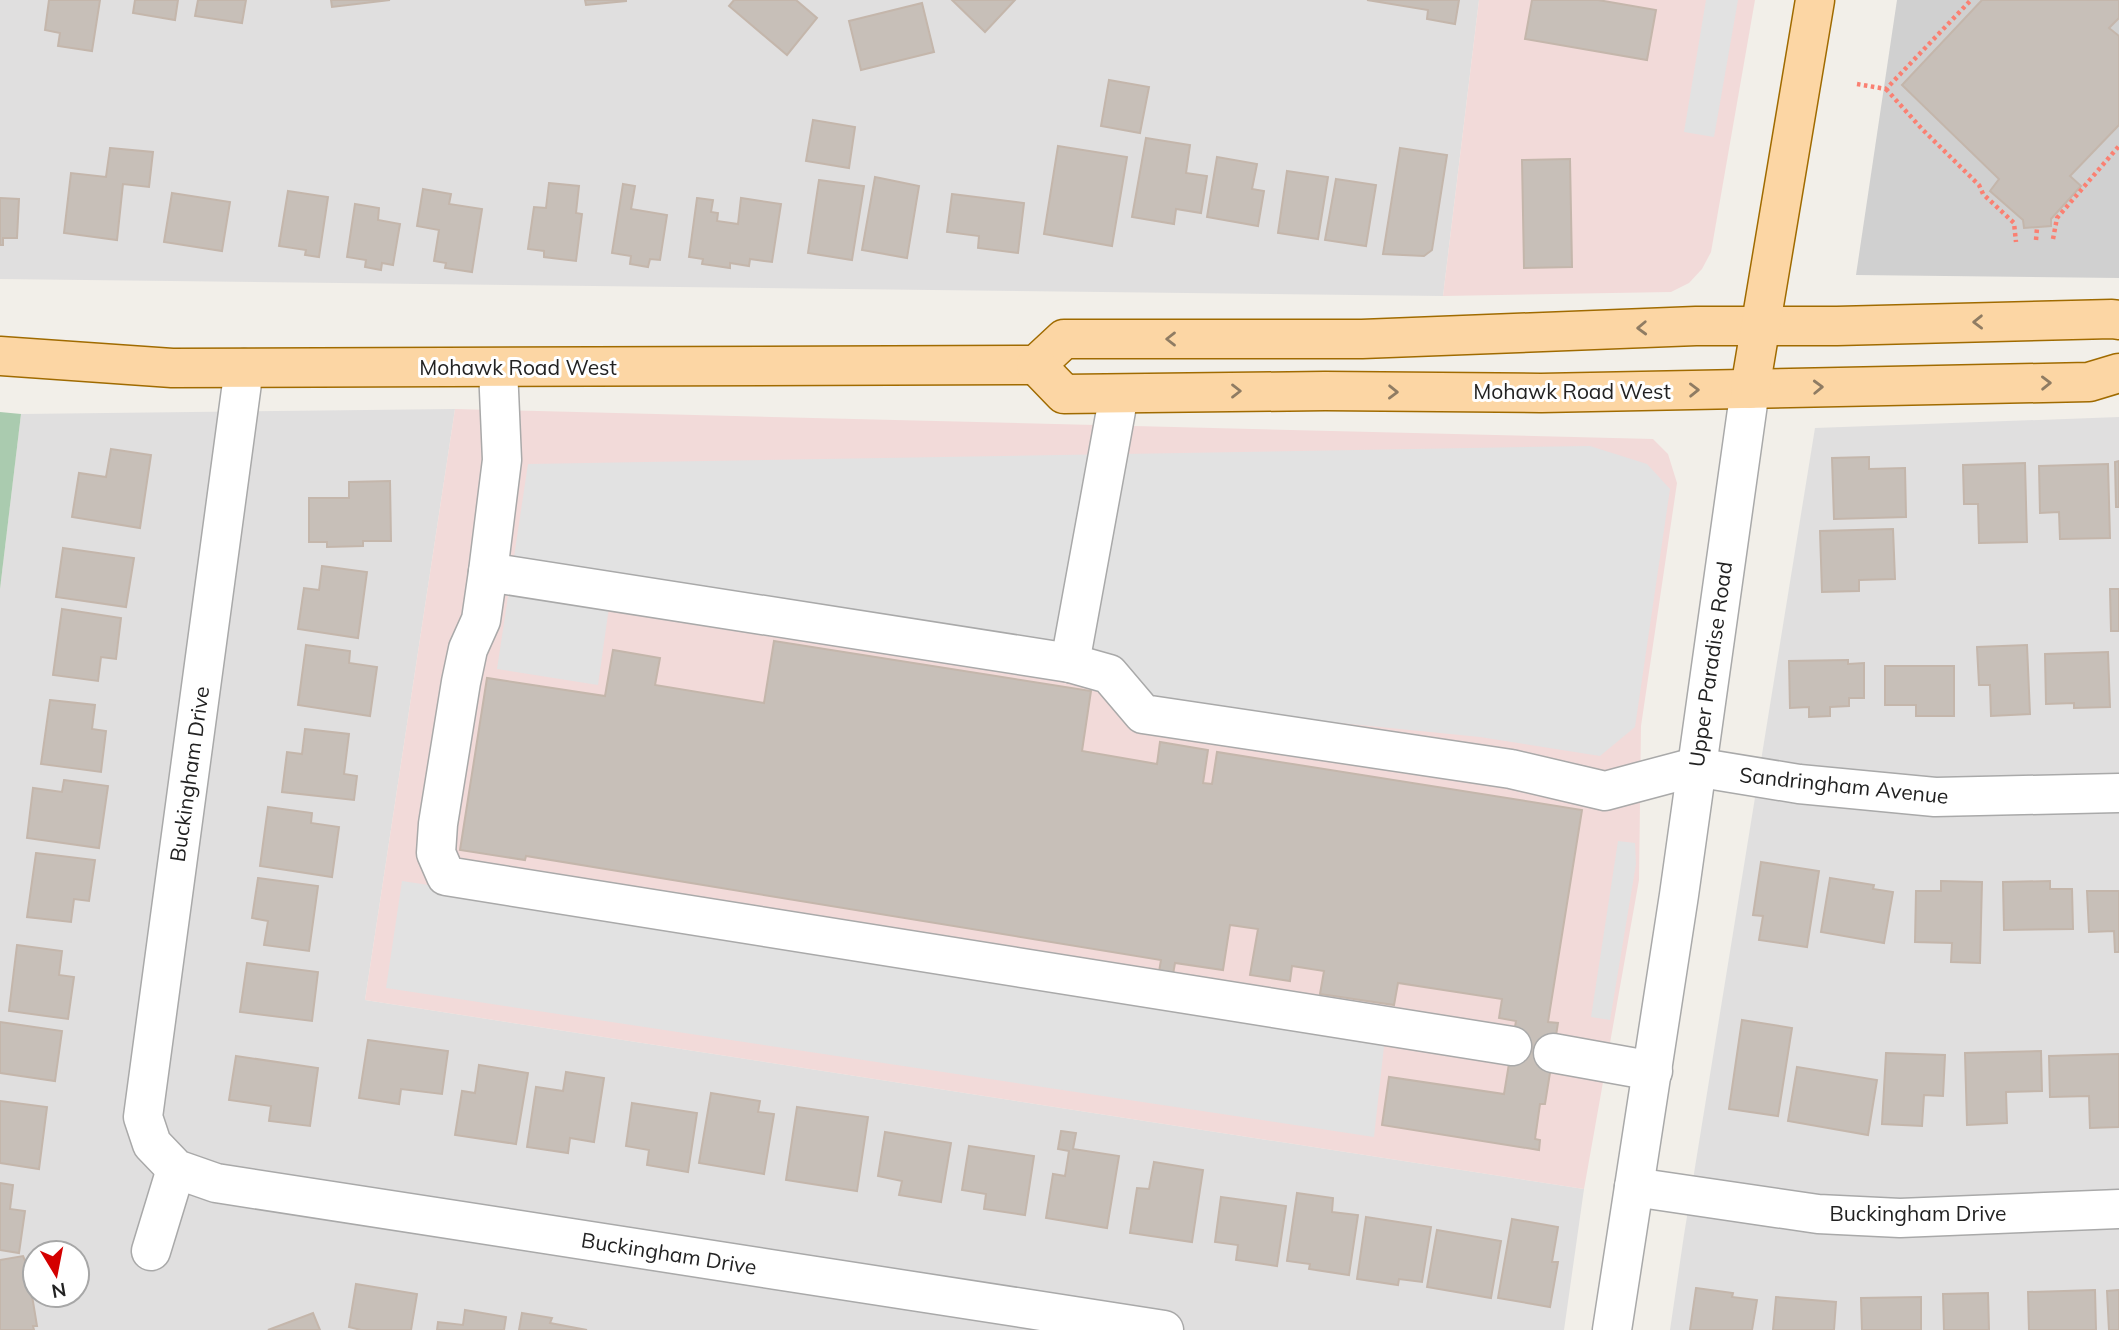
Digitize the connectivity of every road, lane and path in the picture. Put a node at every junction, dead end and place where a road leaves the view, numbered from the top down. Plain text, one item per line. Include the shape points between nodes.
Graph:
1 (1815, 0) edge
2 (1971, 0) edge
3 (1857, 84) dead end
4 (1886, 89) junction
5 (2119, 146) edge
6 (2037, 228) dead end
7 (2053, 239) dead end
8 (2036, 240) dead end
9 (2016, 242) dead end
10 (2119, 320) edge
11 (1759, 326) junction
12 (1362, 339) junction
13 (0, 356) edge
14 (1036, 365) junction
15 (244, 368) junction
16 (498, 368) junction
17 (2119, 373) edge
18 (1750, 389) junction
19 (1119, 394) junction
20 (488, 572) junction
21 (1070, 663) junction
22 (1695, 767) junction
23 (2119, 793) edge
24 (1512, 1046) dead end
25 (1553, 1053) dead end
26 (1653, 1071) junction
27 (176, 1169) junction
28 (1634, 1188) junction
29 (2119, 1209) edge
30 (151, 1251) dead end
31 (1164, 1330) edge
32 (1612, 1330) edge

1 - 11 main road, Upper Paradise Road
2 - 4 path
3 - 4 path
4 - 9 path via 2014,223
5 - 7 path via 2057,218
6 - 8 path
10 -> 11 main road
11 -> 12 main road
11 - 18 main road, Upper Paradise Road
12 -> 14 main road via 1064,339
12 - 19 main road via 1183,366 1132,380
13 - 15 main road, Mohawk Road West via 172,368
14 - 16 main road, Mohawk Road West
14 - 19 main road, Mohawk Road West via 1064,394
15 - 16 main road, Mohawk Road West
15 - 27 street, Buckingham Drive via 143,1117 152,1144
16 - 20 street via 502,460
18 -> 17 main road, Mohawk Road West via 2089,382
19 -> 18 main road, Mohawk Road West
18 - 22 street, Upper Paradise Road
19 - 21 street
20 - 21 street
20 - 24 street via 481,620 467,649 438,824 436,853 446,876
21 - 22 street via 1109,674 1143,714 1511,769 1605,791
22 - 23 street, Sandringham Avenue via 1799,784 1935,797
22 - 26 street, Upper Paradise Road
25 - 26 street
26 - 28 street, Upper Paradise Road
27 - 30 street
27 - 31 street, Buckingham Drive via 216,1183
28 - 29 street, Buckingham Drive via 1818,1214 1900,1218
28 - 32 street, Upper Paradise Road

